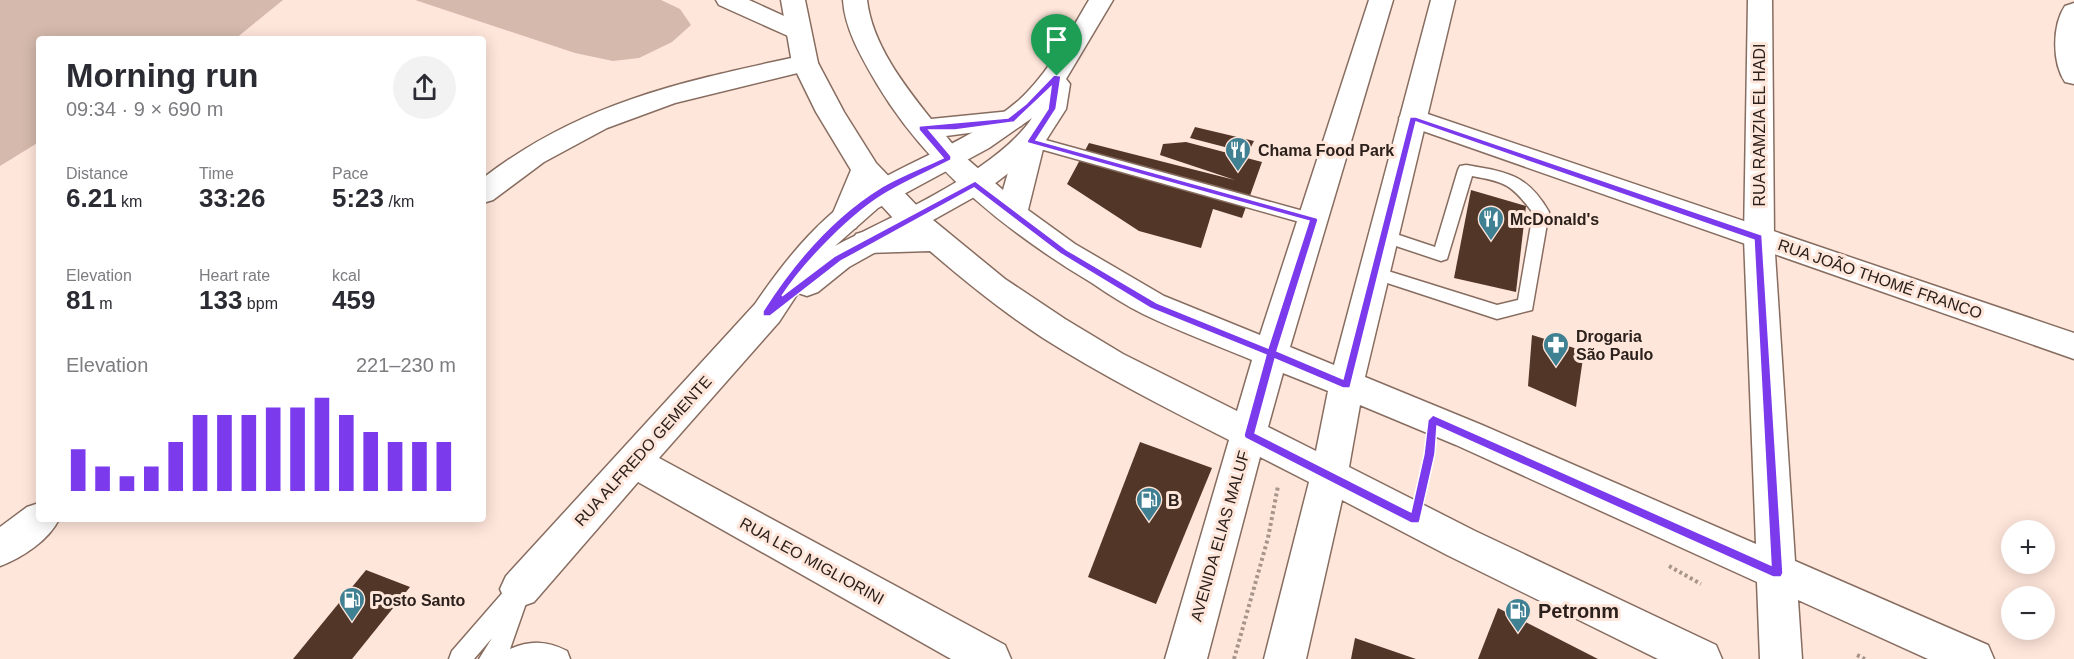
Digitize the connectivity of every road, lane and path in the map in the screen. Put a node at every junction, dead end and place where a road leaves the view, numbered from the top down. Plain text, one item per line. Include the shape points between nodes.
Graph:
1 (728, 0) edge
2 (793, 0) edge
3 (855, 0) edge
4 (1381, 0) edge
5 (1443, 0) edge
6 (1760, 0) edge
7 (1096, 4) edge
8 (2074, 11) edge
9 (797, 31) junction
10 (805, 63) junction
11 (1057, 76) junction
12 (2074, 76) edge
13 (1413, 118) junction
14 (1011, 120) junction
15 (922, 128) junction
16 (1031, 141) junction
17 (948, 158) junction
18 (874, 180) junction
19 (975, 184) junction
20 (486, 191) edge
21 (1012, 214) junction
22 (911, 219) junction
23 (1314, 220) junction
24 (1384, 236) junction
25 (1759, 238) junction
26 (936, 240) junction
27 (867, 242) junction
28 (1375, 273) junction
29 (767, 313) junction
30 (2074, 346) edge
31 (1272, 353) junction
32 (1346, 385) junction
33 (1433, 420) junction
34 (1249, 435) junction
35 (634, 462) junction
36 (1329, 476) junction
37 (1415, 520) junction
38 (36, 522) edge
39 (0, 549) edge
40 (1777, 573) junction
41 (520, 589) junction
42 (1183, 654) edge
43 (1857, 655) dead end
44 (460, 659) edge
45 (490, 659) edge
46 (513, 659) edge
47 (559, 659) edge
48 (990, 659) edge
49 (1285, 659) edge
50 (1701, 659) edge
51 (1781, 659) edge
52 (1865, 659) edge
53 (1973, 659) edge

1 - 9 street
2 - 9 street
3 - 15 street via 872,53
4 - 23 street, AVENIDA ELIAS MALUF
5 - 13 street
6 - 25 street, RUA RAMZIA EL HADI
7 - 11 street
8 - 12 street via 2070,23 2070,66
9 - 10 street
10 - 18 street via 830,112
10 - 20 street via 659,99 600,120 536,154
11 - 14 street, RUA ALFREDO GEMENTE
11 - 16 street via 1052,109
13 - 24 street
13 - 25 street, RUA JOÃO THOMÉ FRANCO
14 - 15 street
14 - 17 street, RUA ALFREDO GEMENTE
15 - 17 street
16 - 19 street, RUA ALFREDO GEMENTE
16 - 21 street
16 - 23 lane
17 - 18 street, RUA ALFREDO GEMENTE
17 - 19 street
18 - 22 street
18 - 29 street, RUA ALFREDO GEMENTE via 845,220 789,278
19 - 21 street
19 - 22 street, RUA ALFREDO GEMENTE
21 - 31 street via 1064,252 1154,305
22 - 26 street
22 - 27 street, RUA ALFREDO GEMENTE
23 - 31 street, AVENIDA ELIAS MALUF
24 - 28 street
24 - 28 lane via 1441,255 1466,170 1495,175 1521,186 1541,212 1526,305 1497,312
25 - 30 street, RUA JOÃO THOMÉ FRANCO
25 - 40 street, RUA RAMZIA EL HADI
26 - 27 street
26 - 34 street via 1053,328
27 - 29 street, RUA ALFREDO GEMENTE
28 - 32 street
29 - 35 street, RUA ALFREDO GEMENTE
31 - 32 street
31 - 34 street, AVENIDA ELIAS MALUF
32 - 33 street
32 - 36 street
33 - 37 path
33 - 40 street
34 - 36 street
34 - 42 street, AVENIDA ELIAS MALUF
35 - 41 street, RUA ALFREDO GEMENTE
35 - 48 street, RUA LEO MIGLIORINI
36 - 37 street
36 - 49 street
37 - 50 street
38 - 39 street
40 - 51 street, RUA RAMZIA EL HADI
40 - 53 street
41 - 44 lane
41 - 45 lane via 501,644
43 - 52 path
46 - 47 lane via 522,653 549,653

